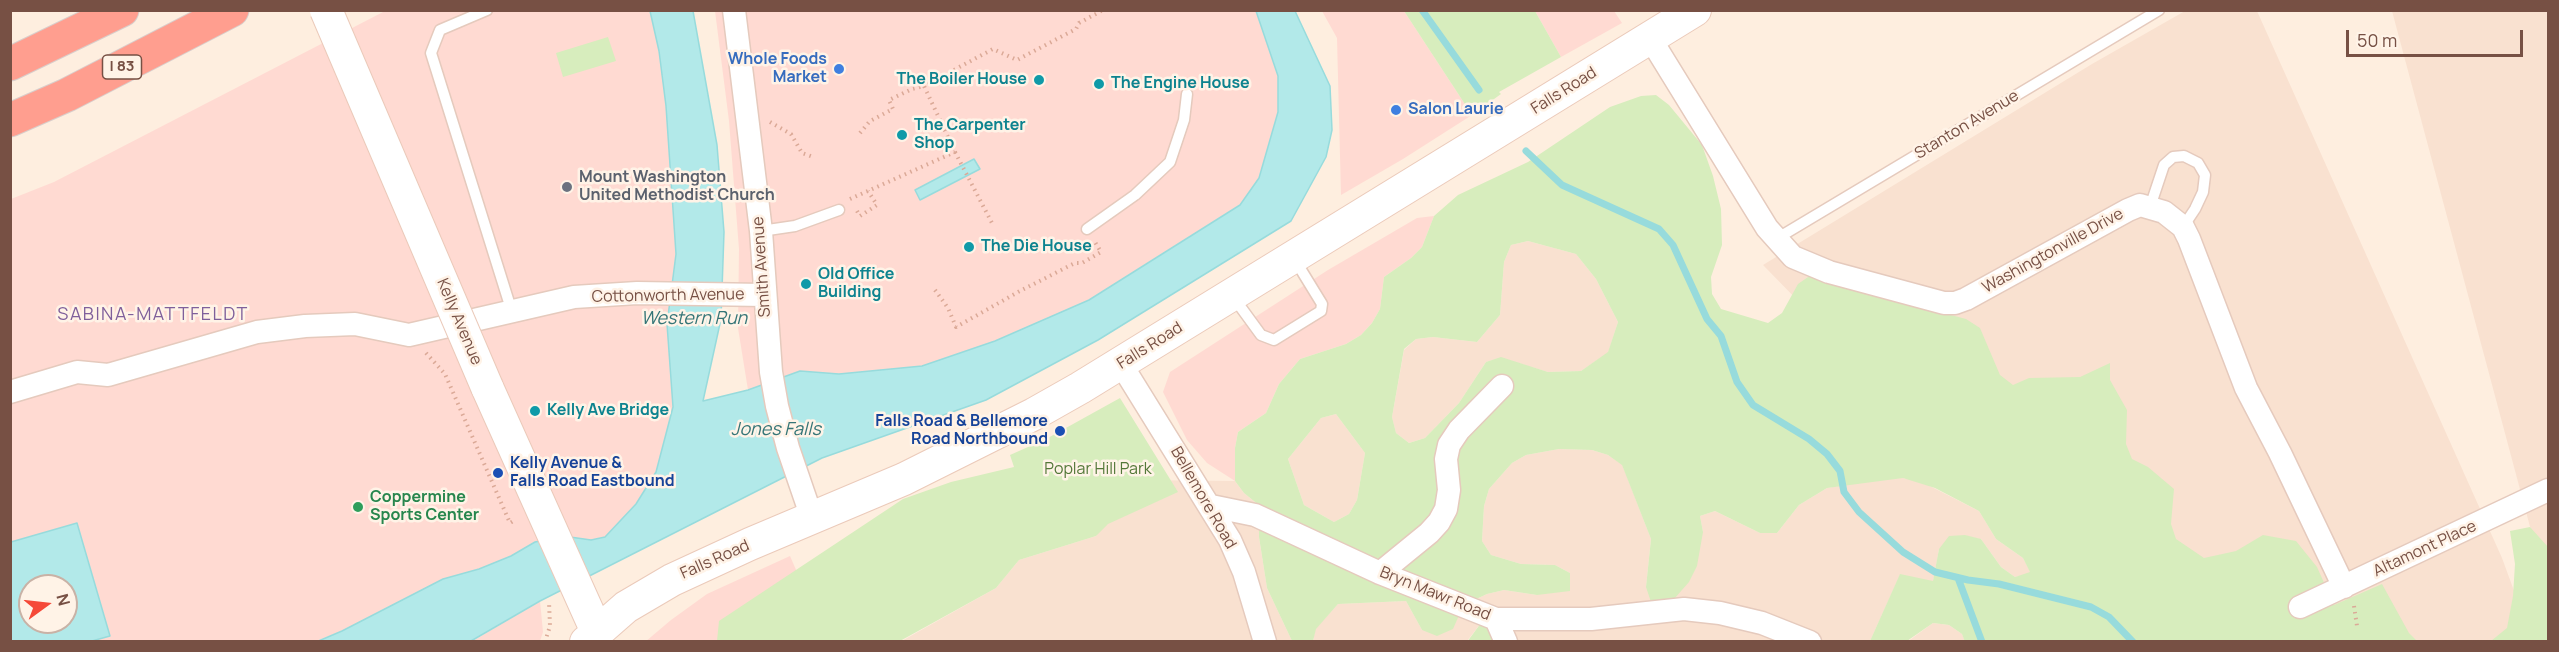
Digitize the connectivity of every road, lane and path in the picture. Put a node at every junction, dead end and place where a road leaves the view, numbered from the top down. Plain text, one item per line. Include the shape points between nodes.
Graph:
1 (122, 10) edge
2 (232, 10) edge
3 (326, 10) edge
4 (488, 10) edge
5 (1103, 10) edge
6 (1695, 10) edge
7 (2158, 10) edge
8 (740, 14) edge
9 (1650, 38) junction
10 (144, 56) junction
11 (10, 64) edge
12 (924, 86) junction
13 (1187, 94) dead end
14 (10, 120) edge
15 (770, 121) dead end
16 (860, 133) dead end
17 (10, 137) edge
18 (955, 152) junction
19 (813, 157) dead end
20 (868, 191) junction
21 (2151, 207) junction
22 (839, 210) dead end
23 (993, 225) dead end
24 (2183, 227) junction
25 (1087, 229) joint
26 (761, 231) junction
27 (1776, 239) junction
28 (1293, 257) junction
29 (935, 290) dead end
30 (764, 295) junction
31 (1232, 296) junction
32 (512, 312) junction
33 (409, 335) junction
34 (1121, 364) junction
35 (1502, 386) dead end
36 (10, 392) edge
37 (2548, 490) edge
38 (1211, 506) junction
39 (812, 518) junction
40 (515, 520) dead end
41 (1380, 573) junction
42 (562, 595) junction
43 (2348, 595) junction
44 (2301, 607) dead end
45 (1496, 619) junction
46 (2357, 626) dead end
47 (591, 637) edge
48 (545, 642) edge
49 (1265, 642) edge
50 (1506, 642) edge
51 (1810, 642) edge

1 - 11 highway
2 - 10 highway, I 83
3 - 42 main road, Kelly Avenue, bridge
4 - 32 lane via 440,30 431,53
5 - 12 path via 1017,60 993,49
6 - 9 main road, Falls Road
7 - 27 lane, Stanton Avenue
8 - 26 street, Smith Avenue
9 - 27 street, Washingtonville Drive
9 - 28 main road, Falls Road
10 - 14 highway, I 83
10 - 17 highway
12 - 16 path via 889,100 893,110 870,121
12 - 18 path
13 - 25 lane via 1184,120 1170,162 1135,195
15 - 19 path via 791,134 802,153
18 - 20 path
18 - 23 path
20 - 20 path via 851,199 860,216 877,205
21 - 24 street
21 - 24 lane via 2164,165 2173,157 2184,156 2198,163 2205,175 2203,192
21 - 27 street, Washingtonville Drive via 2128,210 1955,303 1807,264 1793,257
22 - 26 lane via 795,226
24 - 43 street via 2246,388
25 - 29 path via 1101,252 956,327
26 - 30 street, Smith Avenue
28 - 31 main road, Falls Road
28 - 31 lane via 1322,304 1321,310 1274,340 1261,335
30 - 32 street, Cottonworth Avenue via 637,293 574,297
30 - 39 street, Smith Avenue via 777,406
31 - 34 main road, Falls Road
32 - 33 street, Cottonworth Avenue
33 - 36 street, Cottonworth Avenue via 355,324 257,332 108,375 76,372
33 - 40 path via 445,374 510,523
34 - 38 street, Bellemore Road
34 - 39 main road, Falls Road via 1034,414 904,479
35 - 41 street via 1449,445 1448,499 1439,522
37 - 43 street, Altamont Place
38 - 41 street, Bryn Mawr Road via 1255,515
38 - 49 street, Bellemore Road via 1244,572
39 - 47 main road, Falls Road via 672,579 626,608
41 - 45 street, Bryn Mawr Road
42 - 47 main road, Kelly Avenue
42 - 48 path
43 - 44 street, Altamont Place
43 - 46 path
45 - 50 street
45 - 51 street, Bryn Mawr Road via 1591,619 1684,609 1762,623

